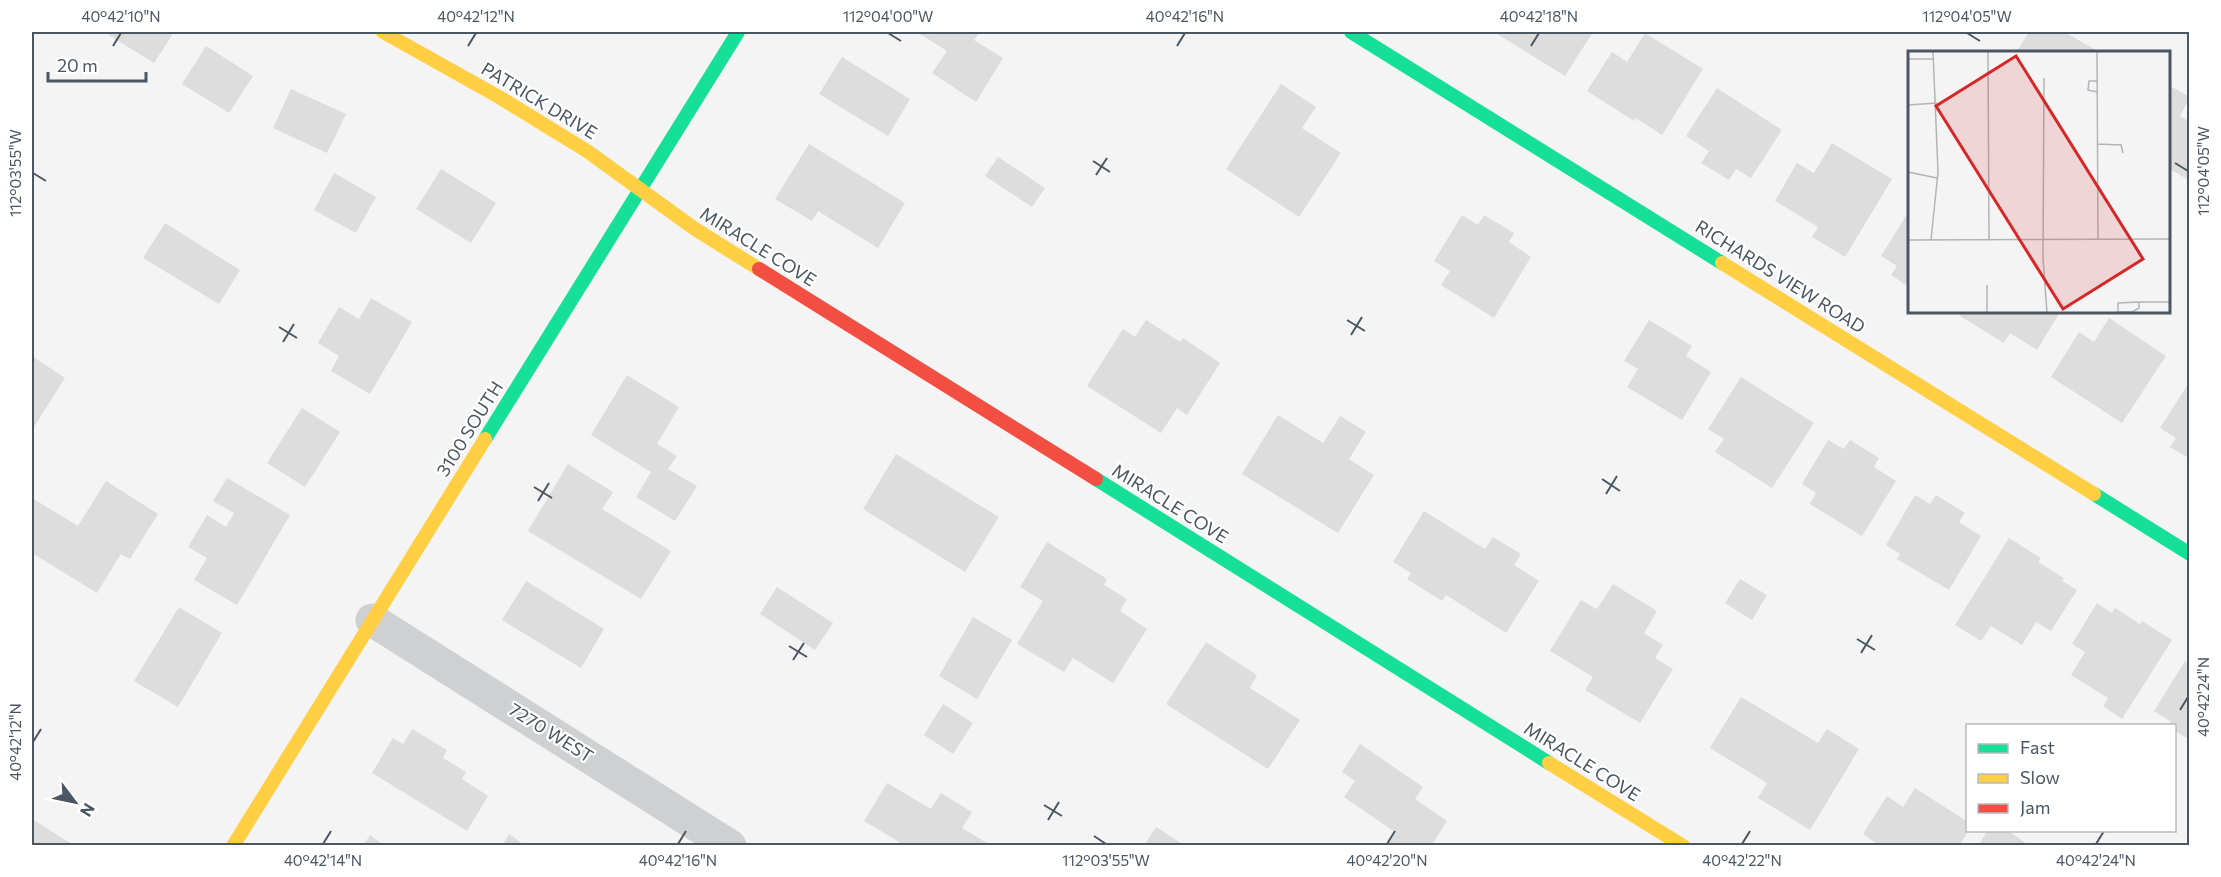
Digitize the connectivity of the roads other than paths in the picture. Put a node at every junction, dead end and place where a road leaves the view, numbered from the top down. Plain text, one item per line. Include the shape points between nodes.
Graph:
1 (383, 32) edge
2 (738, 32) edge
3 (1352, 32) edge
4 (641, 190) junction
5 (2190, 554) edge
6 (372, 620) junction
7 (233, 846) edge
8 (730, 846) edge
9 (1683, 846) edge

1 - 4 street, PATRICK DRIVE via 587,151
2 - 4 street, 3100 SOUTH
3 - 5 street, RICHARDS VIEW ROAD
4 - 6 street, 3100 SOUTH
4 - 9 street, MIRACLE COVE via 695,229
6 - 7 street, 3100 SOUTH
6 - 8 street, 7270 WEST

